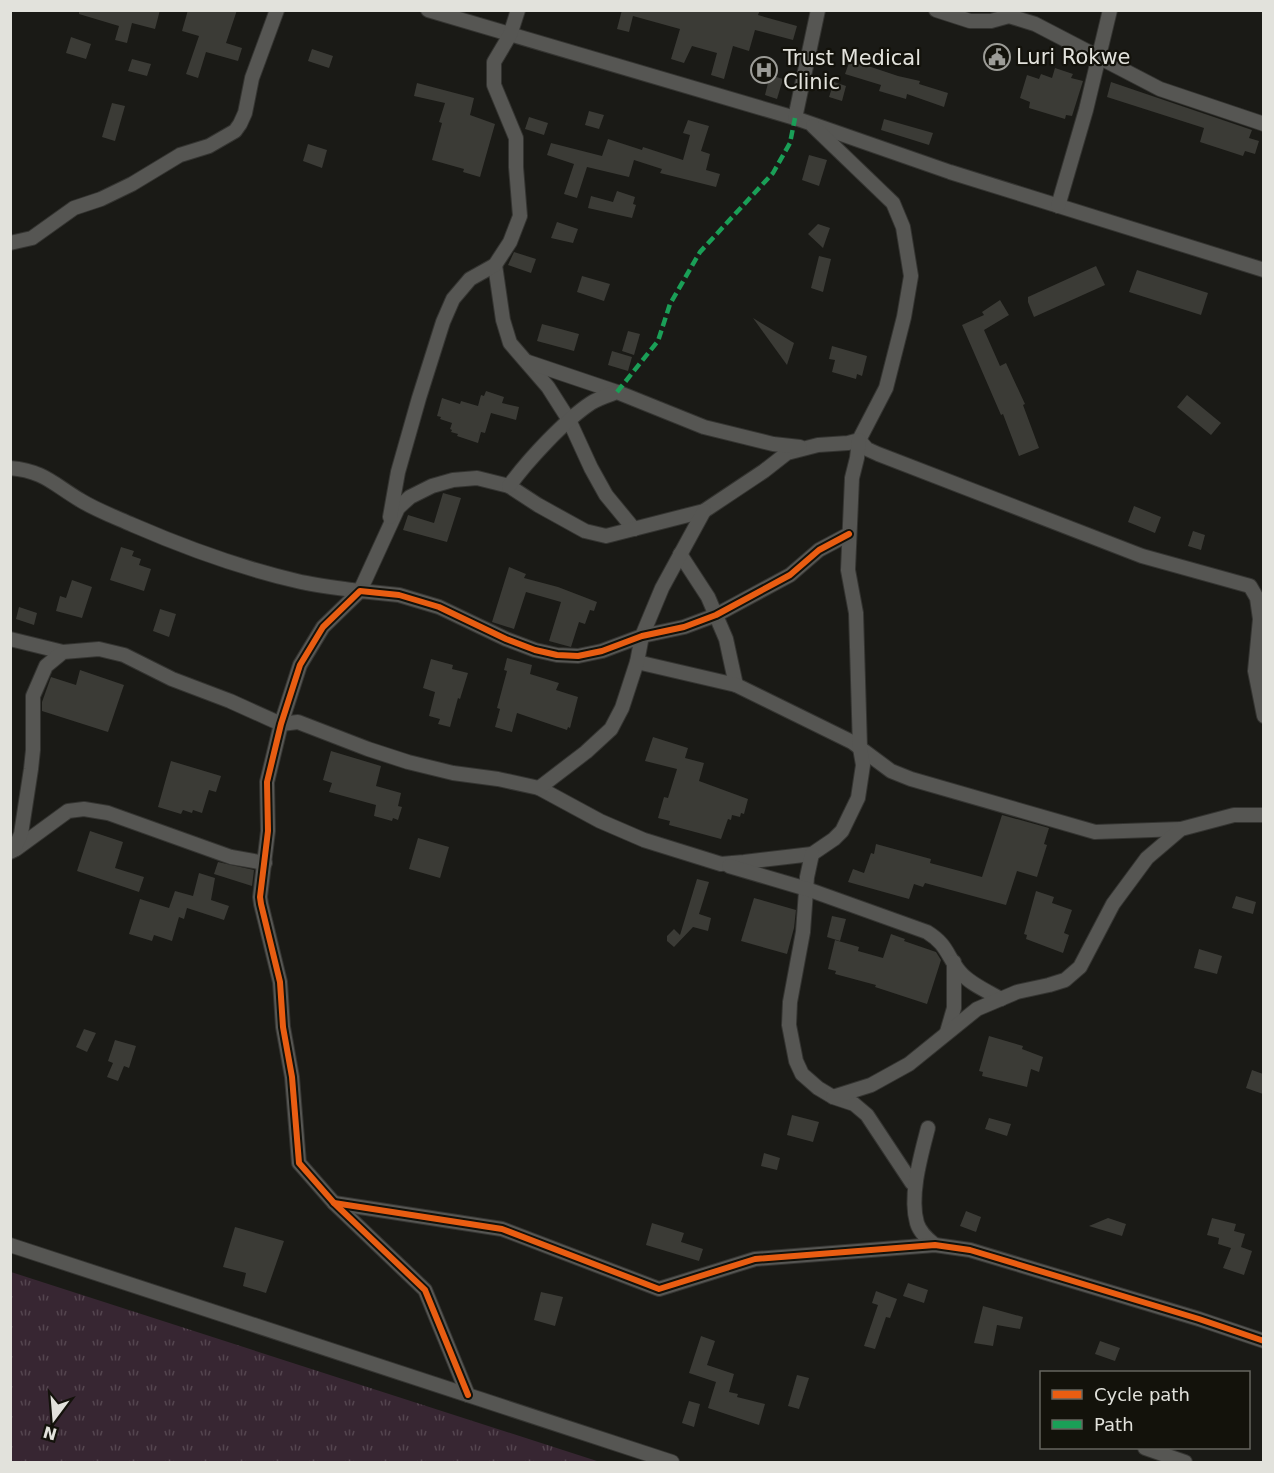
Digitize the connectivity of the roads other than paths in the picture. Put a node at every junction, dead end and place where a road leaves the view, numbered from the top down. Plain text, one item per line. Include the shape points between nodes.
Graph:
1 (277, 10) edge
2 (428, 10) edge
3 (518, 10) edge
4 (818, 10) edge
5 (936, 10) edge
6 (1110, 10) edge
7 (1013, 13) edge
8 (510, 35) junction
9 (1099, 56) junction
10 (795, 118) junction
11 (1263, 124) edge
12 (813, 126) junction
13 (1058, 206) junction
14 (10, 243) edge
15 (495, 265) junction
16 (1263, 270) edge
17 (528, 362) junction
18 (617, 392) junction
19 (569, 420) junction
20 (859, 440) junction
21 (805, 448) junction
22 (10, 468) edge
23 (509, 486) junction
24 (704, 511) junction
25 (387, 528) junction
26 (634, 529) junction
27 (849, 534) junction
28 (680, 554) junction
29 (1257, 588) edge
30 (360, 591) junction
31 (716, 615) junction
32 (642, 636) junction
33 (10, 639) edge
34 (63, 652) junction
35 (637, 662) junction
36 (736, 685) junction
37 (1263, 716) edge
38 (281, 724) junction
39 (860, 748) junction
40 (539, 788) junction
41 (1263, 815) edge
42 (1181, 829) junction
43 (12, 851) edge
44 (812, 854) junction
45 (265, 862) junction
46 (721, 864) junction
47 (807, 889) junction
48 (954, 962) junction
49 (1001, 999) junction
50 (947, 1032) junction
51 (833, 1097) junction
52 (928, 1128) dead end
53 (912, 1183) dead end
54 (334, 1203) junction
55 (10, 1245) edge
56 (936, 1245) junction
57 (1263, 1341) edge
58 (468, 1395) junction
59 (1148, 1449) edge
60 (672, 1462) edge
61 (1185, 1462) edge

1 - 14 street via 252,78 244,113 234,131 209,146 180,155 101,199 74,208 32,238
2 - 8 street
3 - 8 street
4 - 10 street
5 - 7 street via 980,22
6 - 9 street
7 - 9 street
8 - 10 street
8 - 15 street via 494,63 494,85 516,138 520,216
9 - 11 street via 1160,89
9 - 13 street
10 - 12 street
12 - 13 street
12 - 20 street via 893,203 903,227 911,276 886,388
13 - 16 street
15 - 17 street via 505,330 510,343
15 - 25 street via 470,279 453,299 443,322 398,472
17 - 18 street
17 - 19 street
18 - 19 street via 593,401
18 - 21 street via 704,427
19 - 23 street
19 - 26 street via 606,495
20 - 21 street
20 - 27 street
20 - 29 street via 878,454 1142,556
21 - 24 street via 787,453
22 - 30 street via 43,475 111,515 218,558 298,582
23 - 25 street via 477,478 432,486 398,508
23 - 26 street via 585,531 606,536
24 - 26 street
24 - 28 street
25 - 30 street
27 - 31 street via 819,550 790,575
27 - 39 street
28 - 31 street
28 - 32 street
29 - 37 street via 1260,619 1255,672
30 - 32 street via 399,595 439,607 506,639 557,655 590,654
30 - 38 street via 323,627 300,665
31 - 32 street
31 - 36 street via 726,639
32 - 35 street
33 - 34 street
34 - 38 street via 99,649 124,655
34 - 43 street via 46,666 33,696 31,769 21,834
35 - 36 street
35 - 40 street via 611,729
36 - 39 street
38 - 40 street via 298,722 408,762
38 - 45 street via 267,782
39 - 42 street via 891,771 1095,832
39 - 44 street via 863,765 858,798 842,831
40 - 46 street via 644,840
41 - 42 street via 1234,815
42 - 49 street via 1147,858 1113,904 1080,967 1065,980
43 - 45 street via 68,811 84,809 108,813 231,857
44 - 46 street
44 - 47 street
45 - 54 street via 260,897 280,982 299,1163
46 - 47 street
47 - 48 street via 927,932 940,940
47 - 51 street via 789,1024 802,1074
48 - 49 street via 961,973
48 - 50 street via 954,1008
49 - 50 street via 977,1009
50 - 51 street via 909,1064 871,1085
51 - 53 street via 854,1104 867,1115
52 - 56 street via 918,1163 917,1222 922,1233
54 - 56 street via 502,1229 659,1288 755,1259
54 - 58 street via 425,1290
55 - 58 street
56 - 57 street via 969,1250
58 - 60 street
59 - 61 street

